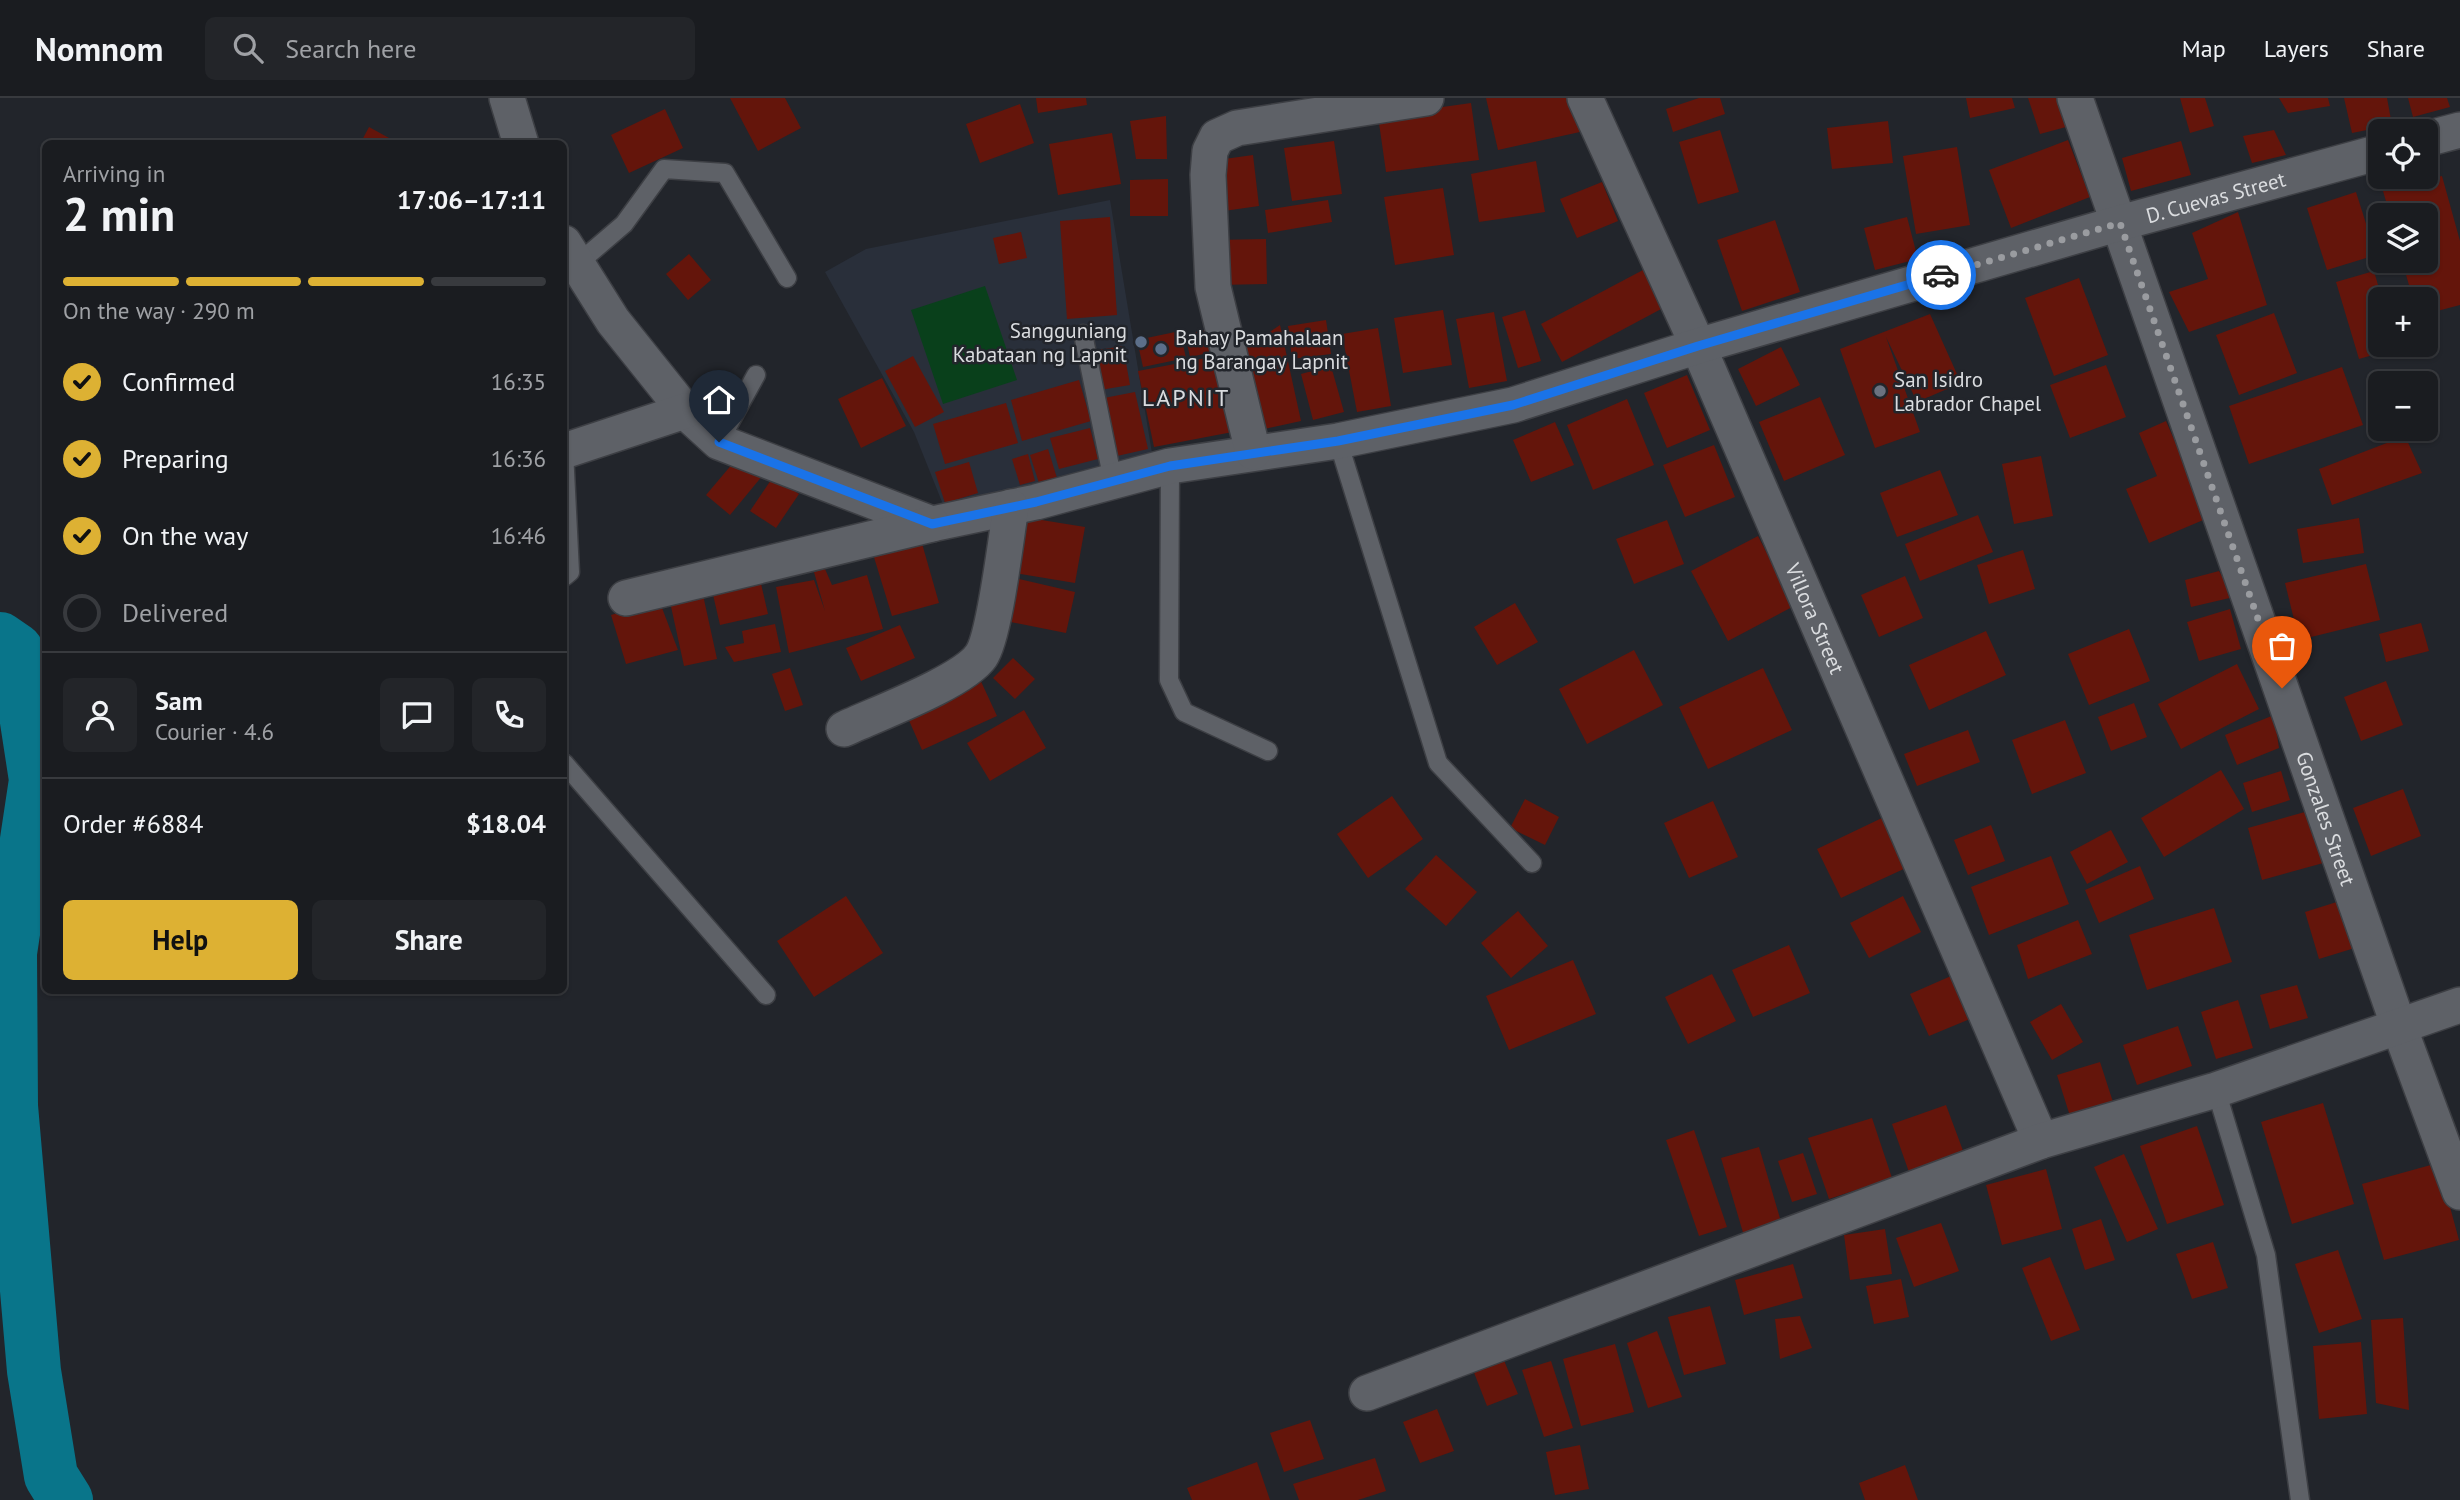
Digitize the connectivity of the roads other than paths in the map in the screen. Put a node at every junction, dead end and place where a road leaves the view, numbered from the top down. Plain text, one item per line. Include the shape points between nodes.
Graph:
1 (507, 98) edge
2 (1426, 98) edge
3 (1585, 98) edge
4 (2075, 98) edge
5 (1236, 113) edge
6 (2460, 130) edge
7 (2438, 136) edge
8 (519, 140) edge
9 (2368, 155) edge
10 (2120, 223) junction
11 (569, 254) edge
12 (788, 278) dead end
13 (1083, 334) dead end
14 (1698, 346) junction
15 (756, 375) dead end
16 (685, 411) junction
17 (1338, 441) junction
18 (719, 442) junction
19 (567, 450) edge
20 (1253, 452) junction
21 (1170, 466) junction
22 (1113, 481) junction
23 (1010, 507) junction
24 (567, 512) edge
25 (932, 524) junction
26 (567, 574) edge
27 (626, 598) dead end
28 (844, 729) dead end
29 (1268, 751) dead end
30 (567, 766) edge
31 (1532, 863) dead end
32 (766, 995) dead end
33 (2460, 1004) edge
34 (2398, 1024) junction
35 (2216, 1090) junction
36 (2041, 1141) junction
37 (2460, 1192) edge
38 (1367, 1392) dead end
39 (2300, 1500) edge

1 - 8 street
2 - 5 street
3 - 14 street, Villora Street
4 - 10 street, Gonzales Street
5 - 20 street via 1210,151 1213,287
6 - 7 street
9 - 10 street, D. Cuevas Street
10 - 14 street, D. Cuevas Street
10 - 34 street, Gonzales Street
11 - 12 lane via 624,224 664,169 725,173
11 - 16 street via 613,321
13 - 22 lane
14 - 17 street, D. Cuevas Street via 1513,405
14 - 36 street, Villora Street
15 - 18 lane
16 - 18 street
16 - 19 street
17 - 20 street, D. Cuevas Street
17 - 31 lane via 1438,764
18 - 25 street
20 - 21 street, D. Cuevas Street
21 - 22 street, D. Cuevas Street
21 - 29 lane via 1169,680 1184,712
22 - 23 street, D. Cuevas Street
23 - 25 street, D. Cuevas Street
23 - 28 street via 982,655 958,676
24 - 26 lane
25 - 27 street, D. Cuevas Street
30 - 32 lane
33 - 34 street
34 - 35 street
34 - 37 street, Gonzales Street
35 - 36 street
35 - 39 lane via 2266,1255
36 - 38 street

